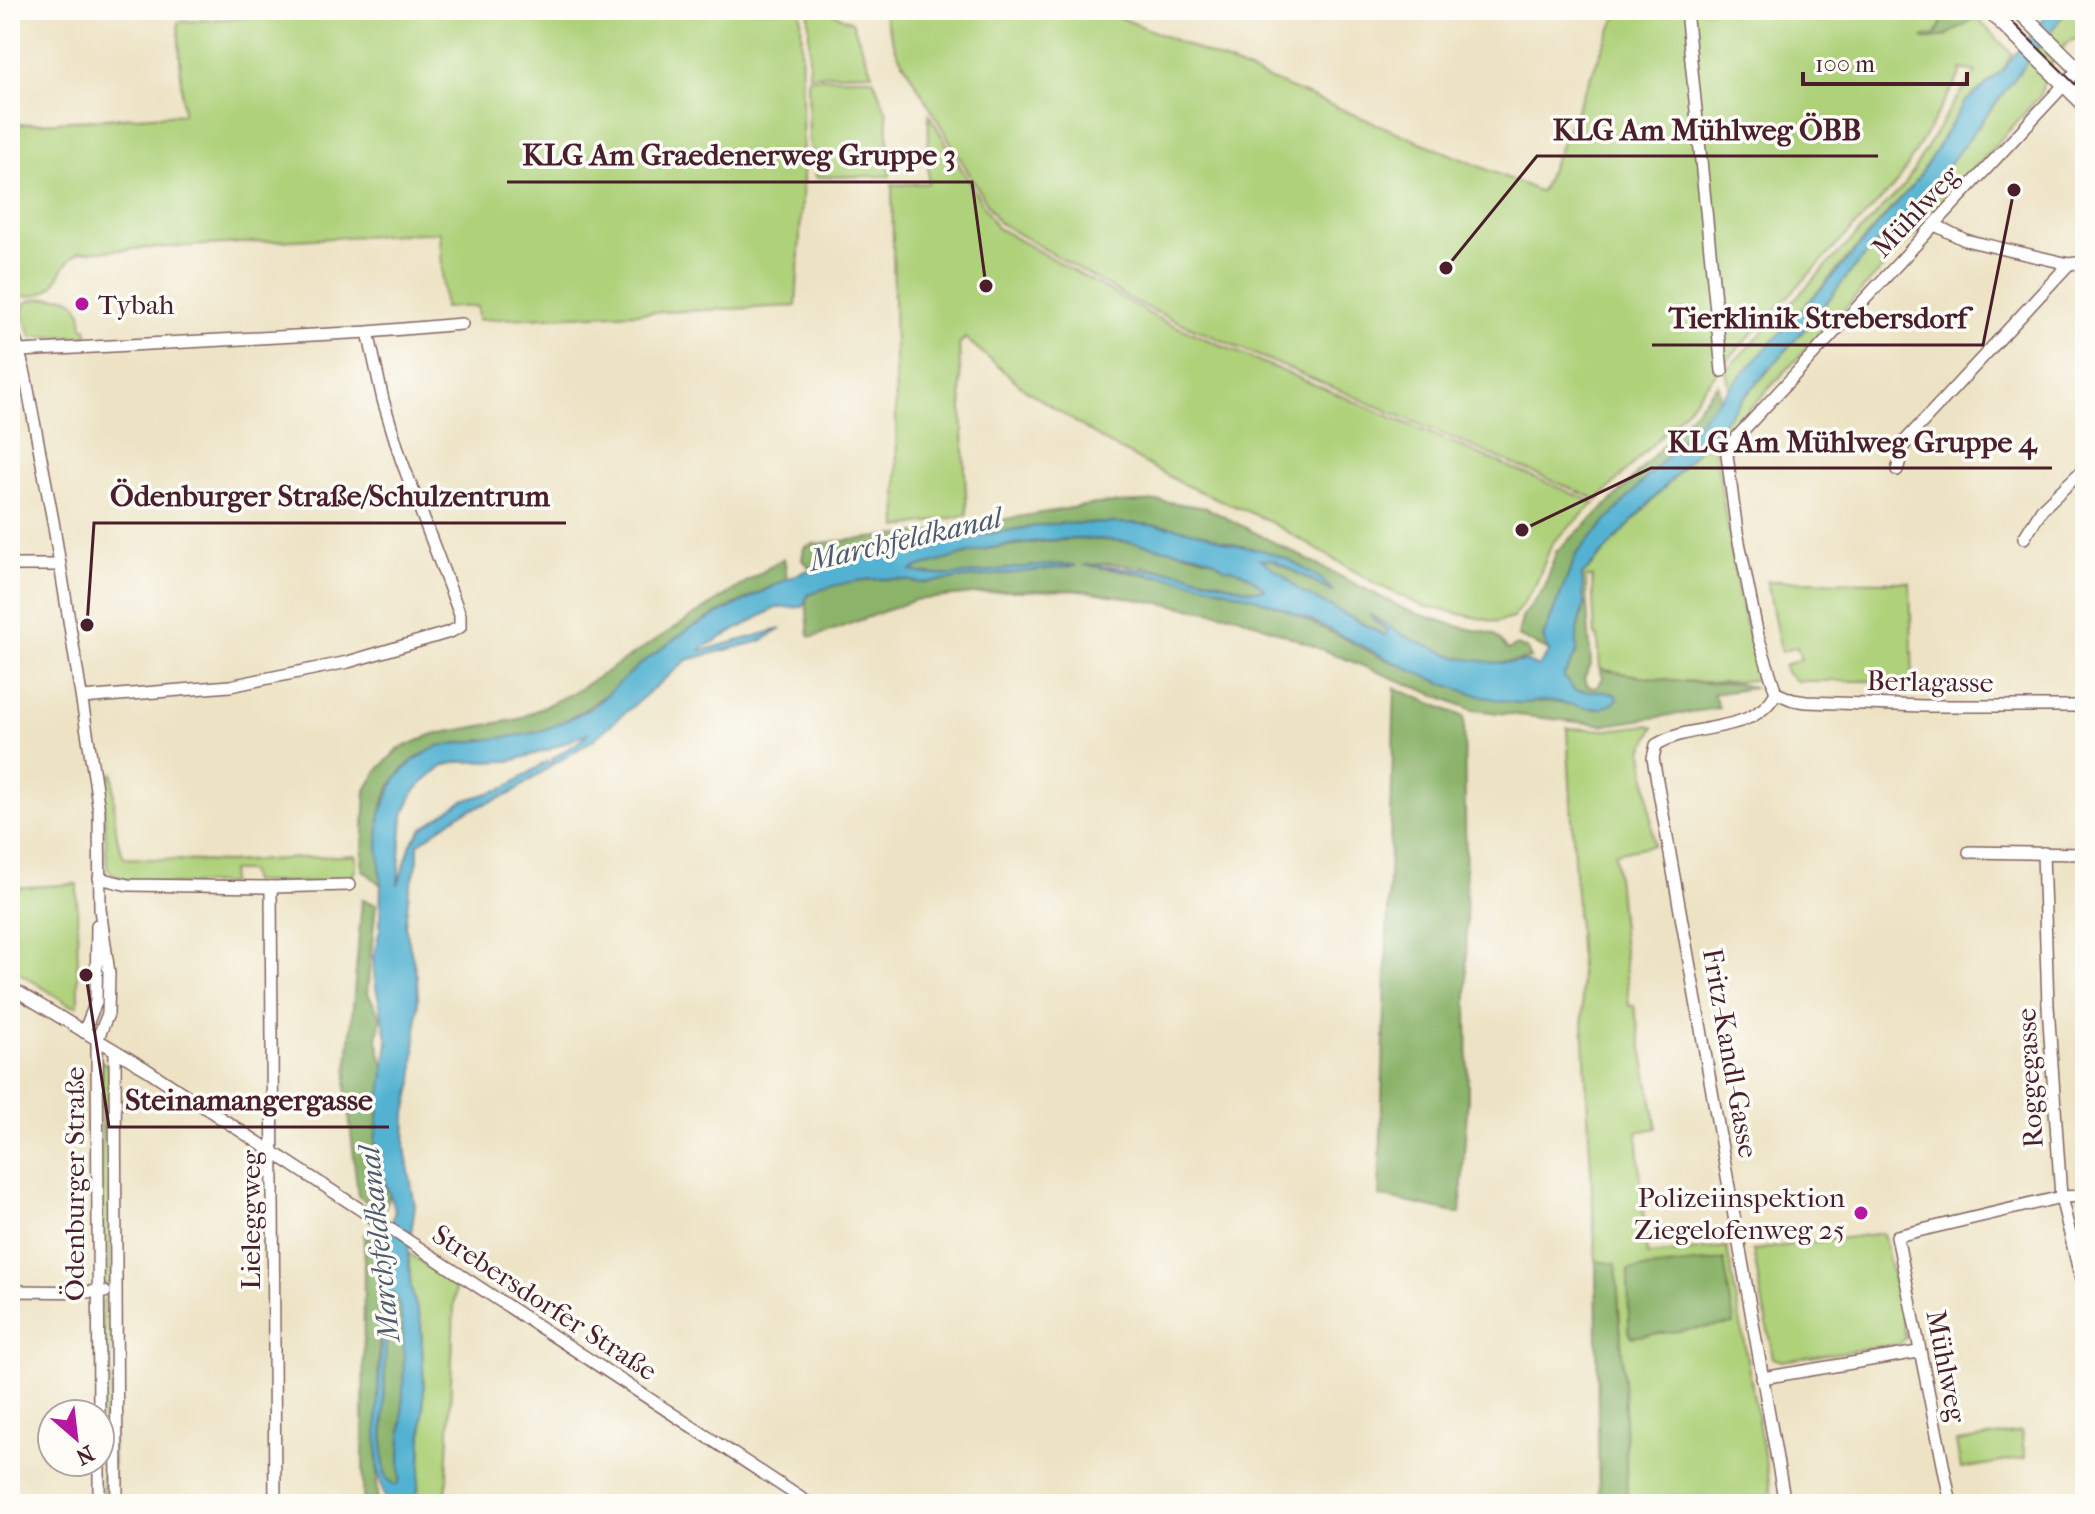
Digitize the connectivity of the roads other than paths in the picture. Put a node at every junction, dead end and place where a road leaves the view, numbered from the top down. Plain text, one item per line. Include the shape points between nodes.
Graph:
1 (1686, 10) edge
2 (1989, 10) edge
3 (2022, 13) edge
4 (2082, 73) edge
5 (2065, 86) junction
6 (2085, 105) edge
7 (1935, 225) junction
8 (2085, 262) edge
9 (2069, 264) junction
10 (10, 320) edge
11 (462, 324) dead end
12 (368, 332) junction
13 (20, 351) junction
14 (1722, 371) dead end
15 (2085, 468) edge
16 (1897, 470) dead end
17 (2024, 538) dead end
18 (10, 565) edge
19 (60, 565) junction
20 (1776, 693) junction
21 (82, 698) junction
22 (2085, 706) edge
23 (1969, 852) dead end
24 (2043, 853) junction
25 (2085, 854) edge
26 (99, 878) junction
27 (349, 885) dead end
28 (271, 887) junction
29 (100, 909) junction
30 (10, 987) edge
31 (84, 1032) junction
32 (97, 1040) junction
33 (115, 1051) junction
34 (274, 1153) junction
35 (2085, 1196) edge
36 (2061, 1197) junction
37 (10, 1291) edge
38 (99, 1292) junction
39 (117, 1292) junction
40 (2085, 1296) edge
41 (1918, 1352) junction
42 (1762, 1378) junction
43 (99, 1398) edge
44 (99, 1478) edge
45 (99, 1504) edge
46 (117, 1504) edge
47 (275, 1504) edge
48 (810, 1504) edge
49 (1785, 1504) edge
50 (1951, 1504) edge

1 - 14 street
2 - 5 main road
3 - 4 main road
4 - 5 street, Mühlweg
5 - 6 main road
5 - 7 street, Mühlweg
7 - 9 street via 1965,240
7 - 20 street, Mühlweg via 1739,433 1727,455 1745,578
8 - 9 street
9 - 16 street via 1906,440
10 - 13 street, Ödenburger Straße
11 - 12 street
12 - 13 street
12 - 21 street via 401,459 460,627 348,662 230,686
13 - 19 street, Ödenburger Straße
15 - 17 street via 2042,509
18 - 19 street
19 - 21 street, Ödenburger Straße
20 - 22 street, Berlagasse via 1806,702
20 - 42 street, Fritz-Kandl-Gasse via 1760,714 1746,720 1668,737 1656,745 1653,758
21 - 26 street, Ödenburger Straße via 99,812
23 - 24 street
24 - 25 street
24 - 36 street, Roggegasse
26 - 28 street via 128,885
26 - 29 street, Ödenburger Straße
27 - 28 street
28 - 34 street, Lieleggweg
29 - 31 street, Ödenburger Straße via 96,1002
29 - 32 street, Ödenburger Straße via 109,1004
30 - 31 street, Strebersdorfer Straße
31 - 32 street, Strebersdorfer Straße
32 - 33 street, Strebersdorfer Straße
32 - 38 street, Ödenburger Straße
33 - 34 street, Strebersdorfer Straße
33 - 39 street, Ödenburger Straße
34 - 47 street, Lieleggweg
34 - 48 street, Strebersdorfer Straße
35 - 36 street
36 - 40 street, Roggegasse
36 - 41 street, Mühlweg via 1897,1236
37 - 38 street
38 - 39 street
38 - 43 street, Ödenburger Straße
39 - 46 street, Ödenburger Straße
41 - 42 street
41 - 50 street, Mühlweg
42 - 49 street, Fritz-Kandl-Gasse
44 - 45 street

